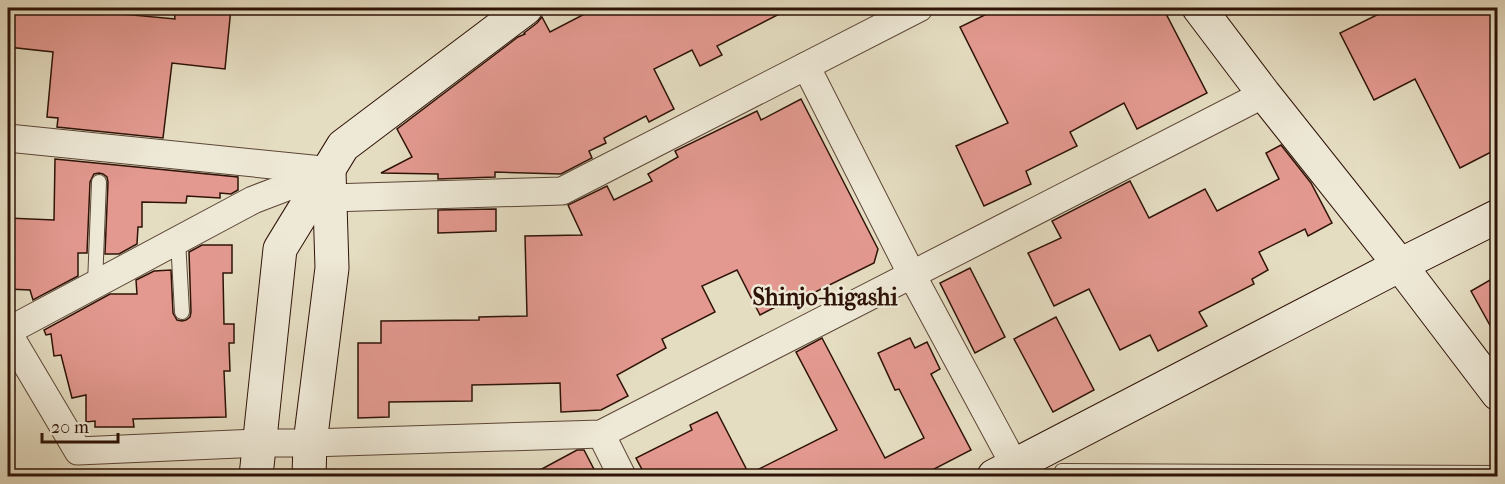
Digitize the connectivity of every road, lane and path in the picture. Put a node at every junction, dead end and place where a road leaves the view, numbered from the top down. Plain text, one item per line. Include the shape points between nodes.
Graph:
1 (526, 8) edge
2 (919, 8) edge
3 (1208, 10) edge
4 (806, 66) junction
5 (1264, 94) junction
6 (8, 138) edge
7 (99, 182) dead end
8 (329, 184) junction
9 (1497, 216) edge
10 (178, 240) junction
11 (1400, 265) junction
12 (912, 275) junction
13 (95, 284) junction
14 (182, 312) dead end
15 (8, 332) edge
16 (1497, 394) edge
17 (602, 434) junction
18 (259, 444) junction
19 (310, 444) junction
20 (1009, 473) edge
21 (1497, 473) edge
22 (256, 477) edge
23 (309, 477) edge
24 (622, 477) edge
25 (1061, 477) edge

1 - 8 street via 343,146
2 - 4 street
3 - 5 street
4 - 8 street via 562,191
4 - 12 street
5 - 11 street
5 - 12 street
6 - 8 street
7 - 13 lane
8 - 10 street via 252,200
8 - 18 street via 280,249
8 - 19 street via 332,268
9 - 11 street
10 - 13 street
10 - 14 lane
11 - 16 street
11 - 20 street
12 - 17 street
12 - 20 street
13 - 15 street
15 - 18 street via 78,451
17 - 19 street
17 - 24 street
18 - 19 street
18 - 22 street
19 - 23 street
21 - 25 lane via 1062,471

